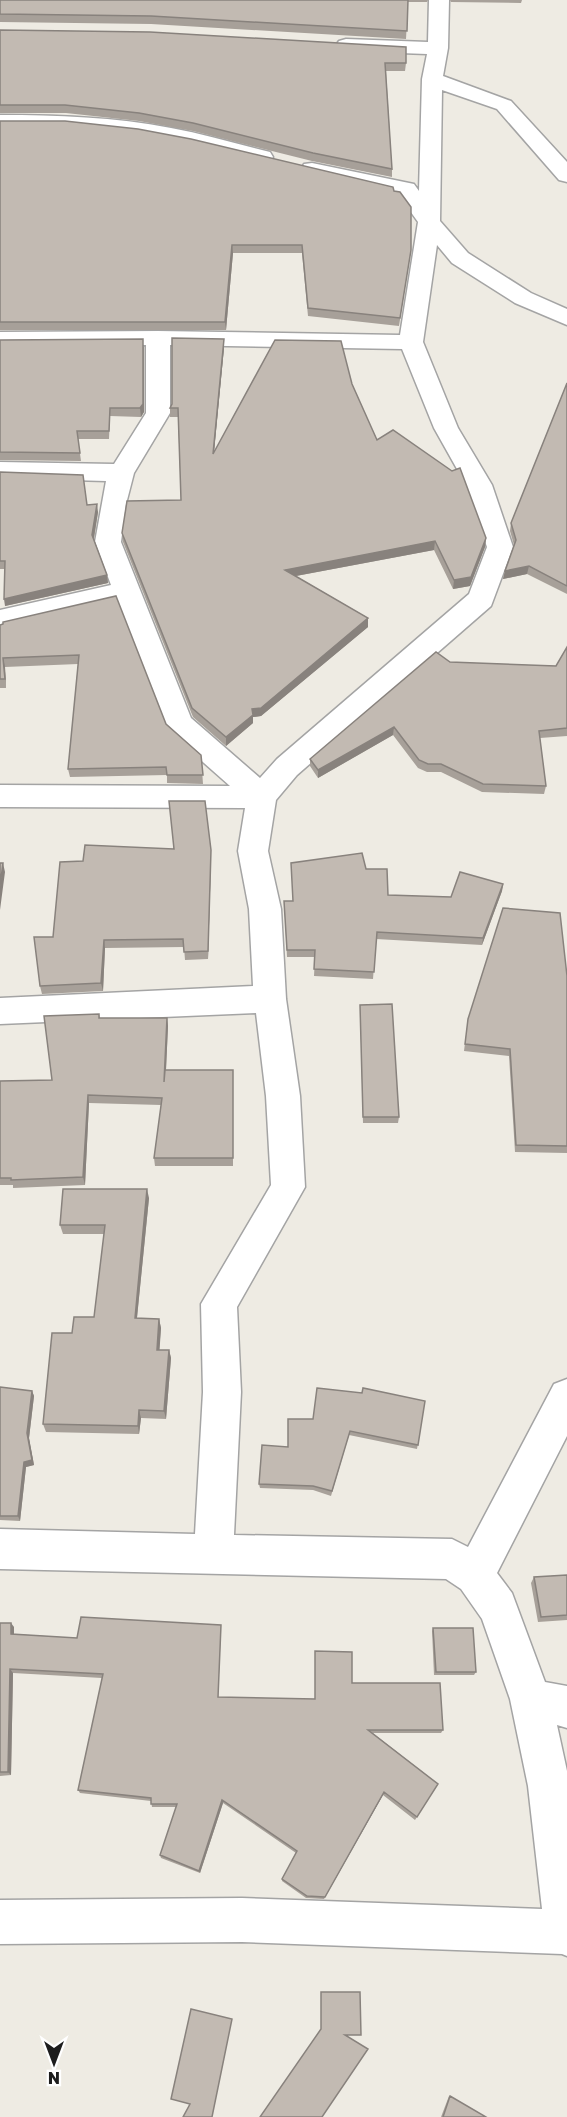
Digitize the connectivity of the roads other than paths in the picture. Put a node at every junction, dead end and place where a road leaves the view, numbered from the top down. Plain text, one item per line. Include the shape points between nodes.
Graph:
1 (438, 0) edge
2 (325, 44) edge
3 (438, 48) junction
4 (432, 79) junction
5 (0, 121) edge
6 (567, 175) edge
7 (429, 222) junction
8 (567, 318) edge
9 (158, 338) junction
10 (0, 339) edge
11 (411, 342) junction
12 (0, 470) edge
13 (121, 473) junction
14 (127, 590) junction
15 (0, 620) edge
16 (0, 796) edge
17 (262, 797) junction
18 (270, 999) junction
19 (0, 1011) edge
20 (567, 1397) edge
21 (0, 1550) edge
22 (214, 1554) junction
23 (475, 1575) junction
24 (549, 1703) edge
25 (0, 1922) edge
26 (567, 1932) edge

1 - 3 street
2 - 3 street
3 - 4 street
4 - 6 street via 504,105
4 - 7 street
5 - 7 street via 66,121 194,138 406,189
7 - 8 street via 460,258 523,298
7 - 11 street
9 - 10 street
9 - 11 street
9 - 13 street via 158,413
11 - 17 street via 446,428 479,485 500,547 481,599 287,767
12 - 13 street
13 - 14 street via 108,542
14 - 15 street
14 - 17 street via 179,724
16 - 17 street
17 - 18 street via 253,851 265,909
18 - 19 street
18 - 22 street via 283,1095 288,1187 219,1304 222,1392
20 - 23 street
21 - 22 street
22 - 23 street via 452,1559
23 - 24 street via 498,1607
24 - 26 street via 549,1786
25 - 26 street via 242,1920

